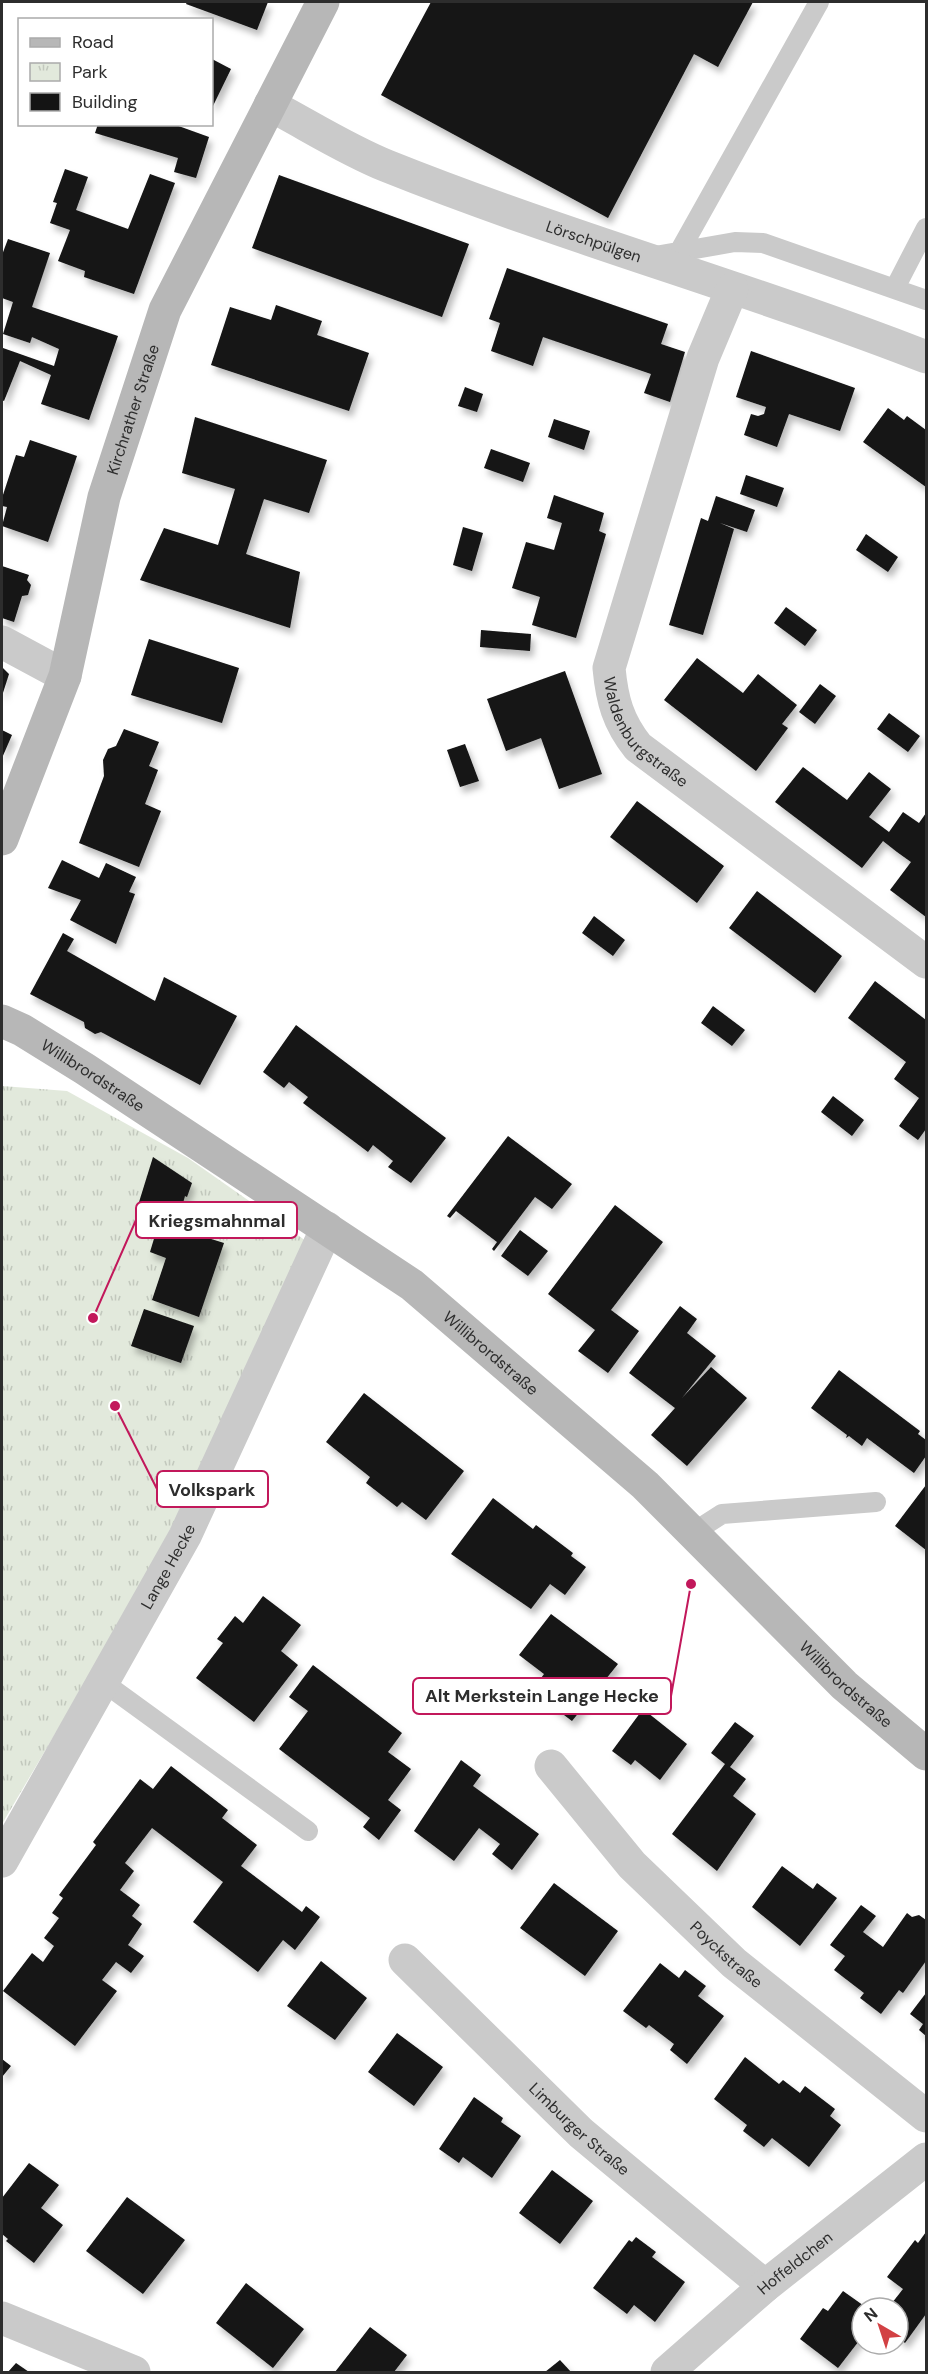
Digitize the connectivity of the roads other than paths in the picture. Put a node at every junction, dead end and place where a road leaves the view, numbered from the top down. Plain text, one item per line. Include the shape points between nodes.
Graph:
1 (323, 2) edge
2 (819, 2) edge
3 (270, 105) junction
4 (927, 228) edge
5 (678, 254) junction
6 (640, 258) junction
7 (895, 288) junction
8 (732, 289) junction
9 (927, 300) edge
10 (927, 357) edge
11 (2, 642) edge
12 (65, 676) junction
13 (2, 839) edge
14 (927, 962) edge
15 (2, 1021) edge
16 (327, 1228) junction
17 (876, 1502) dead end
18 (694, 1533) junction
19 (103, 1682) junction
20 (927, 1754) edge
21 (552, 1766) dead end
22 (308, 1831) dead end
23 (2, 1861) edge
24 (405, 1960) dead end
25 (927, 2116) edge
26 (927, 2159) edge
27 (765, 2286) junction
28 (2, 2318) edge
29 (134, 2373) edge
30 (667, 2373) edge

1 - 3 main road, Kirchrather Straße
2 - 5 lane
3 - 6 street, Lörschpülgen via 385,165
3 - 12 main road, Kirchrather Straße via 165,310 104,497
4 - 7 lane
5 - 6 lane
5 - 7 lane via 735,242 763,243
6 - 8 street, Lörschpülgen
7 - 9 lane
8 - 10 street, Lörschpülgen
8 - 14 street, Waldenburgstraße via 703,358 609,668 612,699 623,727 638,747
11 - 12 street
12 - 13 main road, Kirchrather Straße
15 - 16 main road, Willibrordstraße via 85,1069
16 - 18 main road, Willibrordstraße via 412,1285 553,1404
16 - 19 street, Lange Hecke via 185,1536
17 - 18 lane via 722,1514
18 - 20 main road, Willibrordstraße via 844,1685
19 - 22 lane
19 - 23 street, Lange Hecke
21 - 25 street, Poyckstraße via 632,1865 734,1963
24 - 27 street, Limburger Straße via 581,2133
26 - 27 street, Hoffeldchen
27 - 30 street, Hoffeldchen
28 - 29 street

